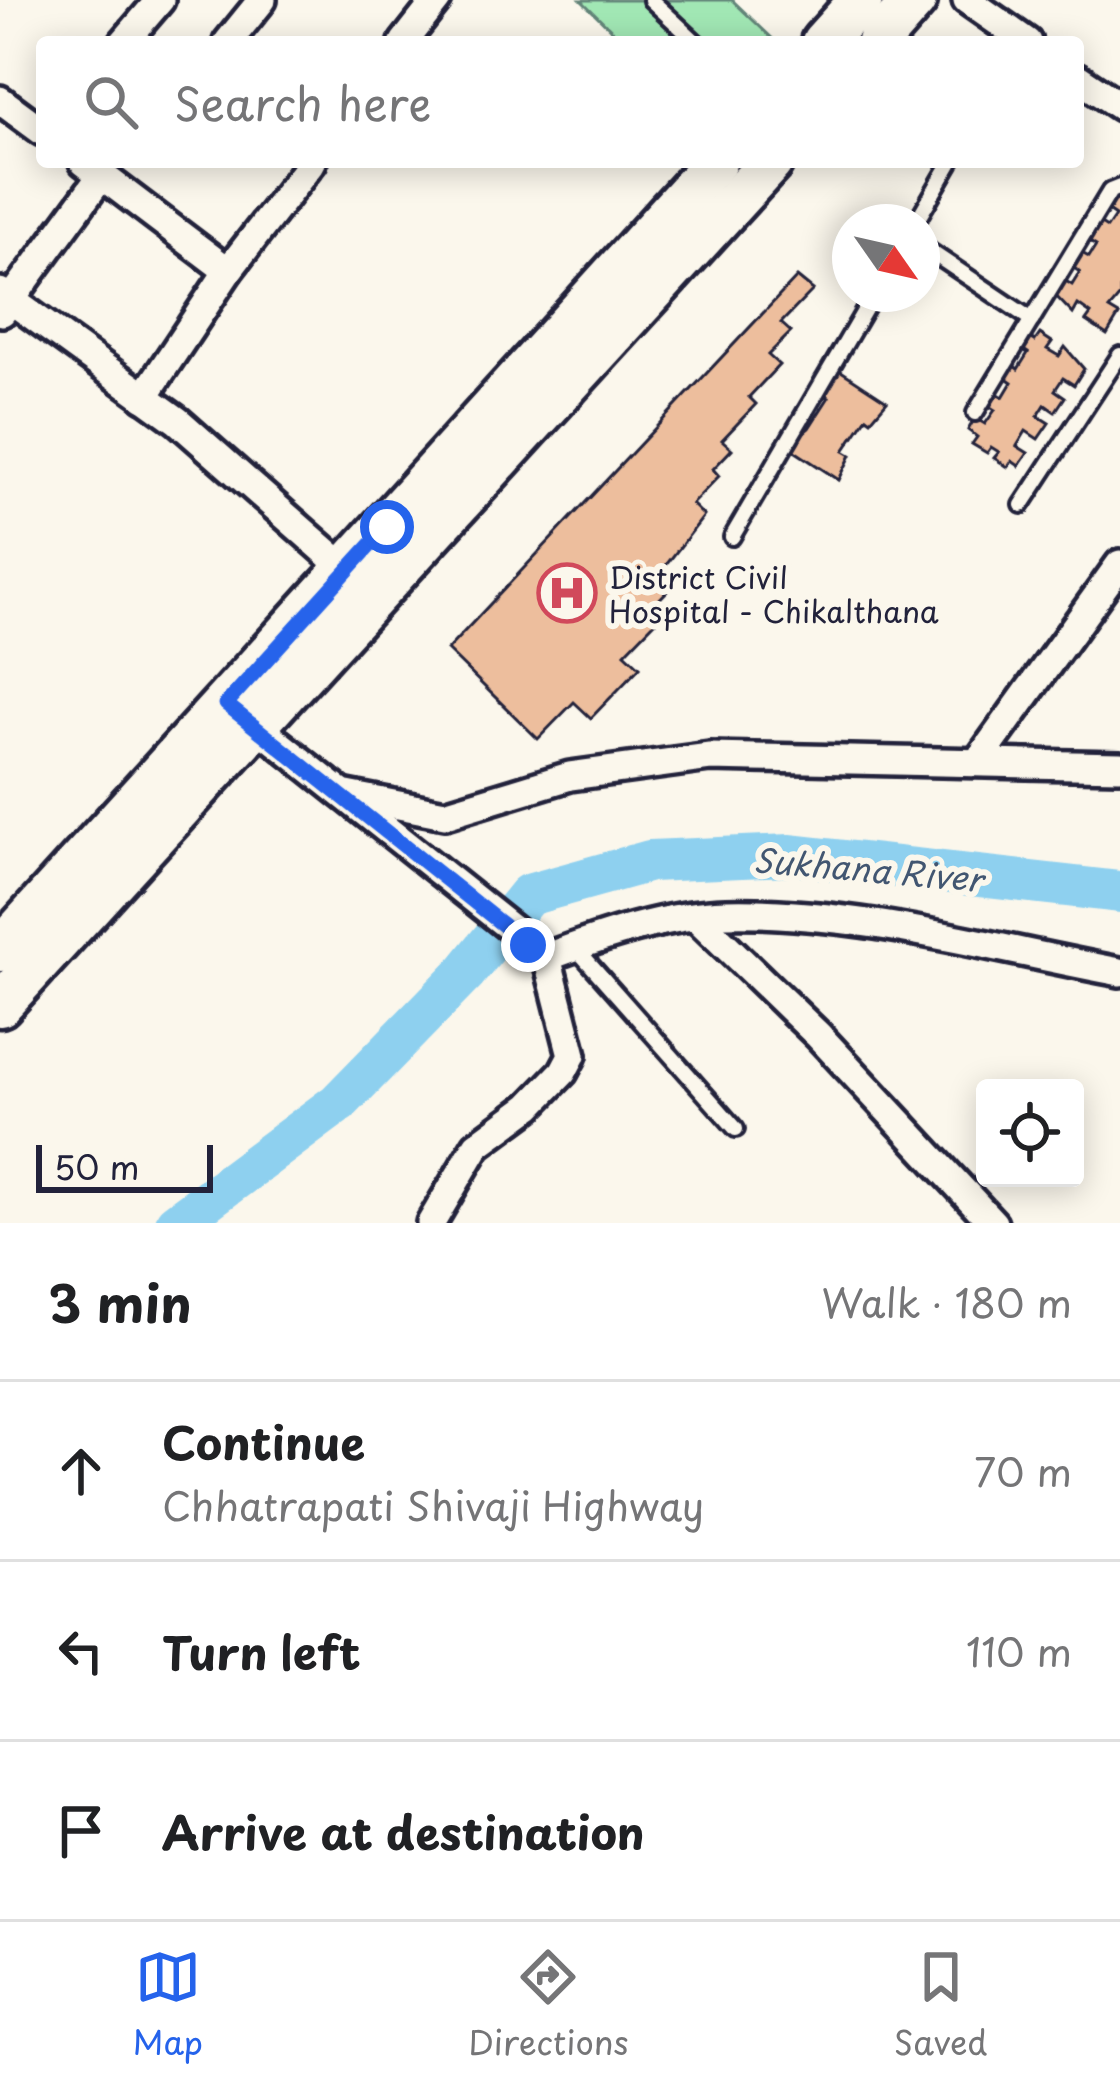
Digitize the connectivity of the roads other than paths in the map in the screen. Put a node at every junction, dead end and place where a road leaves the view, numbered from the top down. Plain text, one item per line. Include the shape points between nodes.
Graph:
1 (160, 0) edge
2 (262, 0) edge
3 (437, 0) edge
4 (651, 0) edge
5 (861, 0) edge
6 (967, 0) edge
7 (129, 36) edge
8 (233, 36) edge
9 (409, 36) edge
10 (690, 36) edge
11 (828, 36) edge
12 (1018, 36) edge
13 (1084, 82) edge
14 (0, 100) edge
15 (1120, 106) edge
16 (36, 127) edge
17 (307, 168) edge
18 (710, 168) edge
19 (765, 168) edge
20 (948, 168) edge
21 (108, 171) edge
22 (1120, 187) edge
23 (926, 204) edge
24 (940, 258) edge
25 (228, 271) junction
26 (4, 303) edge
27 (863, 312) edge
28 (1032, 320) junction
29 (1120, 355) edge
30 (144, 397) junction
31 (975, 413) dead end
32 (1022, 505) dead end
33 (732, 537) dead end
34 (1120, 564) edge
35 (347, 570) junction
36 (241, 714) junction
37 (979, 760) junction
38 (1120, 766) edge
39 (342, 794) junction
40 (697, 918) junction
41 (1, 946) edge
42 (575, 947) junction
43 (537, 951) junction
44 (1120, 972) edge
45 (0, 1006) edge
46 (736, 1129) dead end
47 (431, 1223) edge
48 (993, 1223) edge

1 - 7 street
2 - 8 street
3 - 9 street
4 - 10 lane
5 - 11 main road
6 - 12 street
13 - 15 street
14 - 16 street
17 - 25 street
18 - 35 main road
19 - 36 main road
20 - 23 lane
21 - 25 street
21 - 26 street
22 - 28 lane via 1110,191
24 - 28 lane
25 - 30 street
26 - 30 street
27 - 33 lane
28 - 31 lane
29 - 32 lane
30 - 35 street
34 - 37 street
35 - 36 main road
36 - 39 street
36 - 41 main road
36 - 45 main road
37 - 38 street
37 - 39 street via 710,757 569,776 445,814
39 - 43 street
40 - 42 street via 616,931
40 - 44 street via 865,922
40 - 48 street
42 - 43 street
42 - 46 lane
43 - 47 street via 572,1054 530,1106 477,1145

